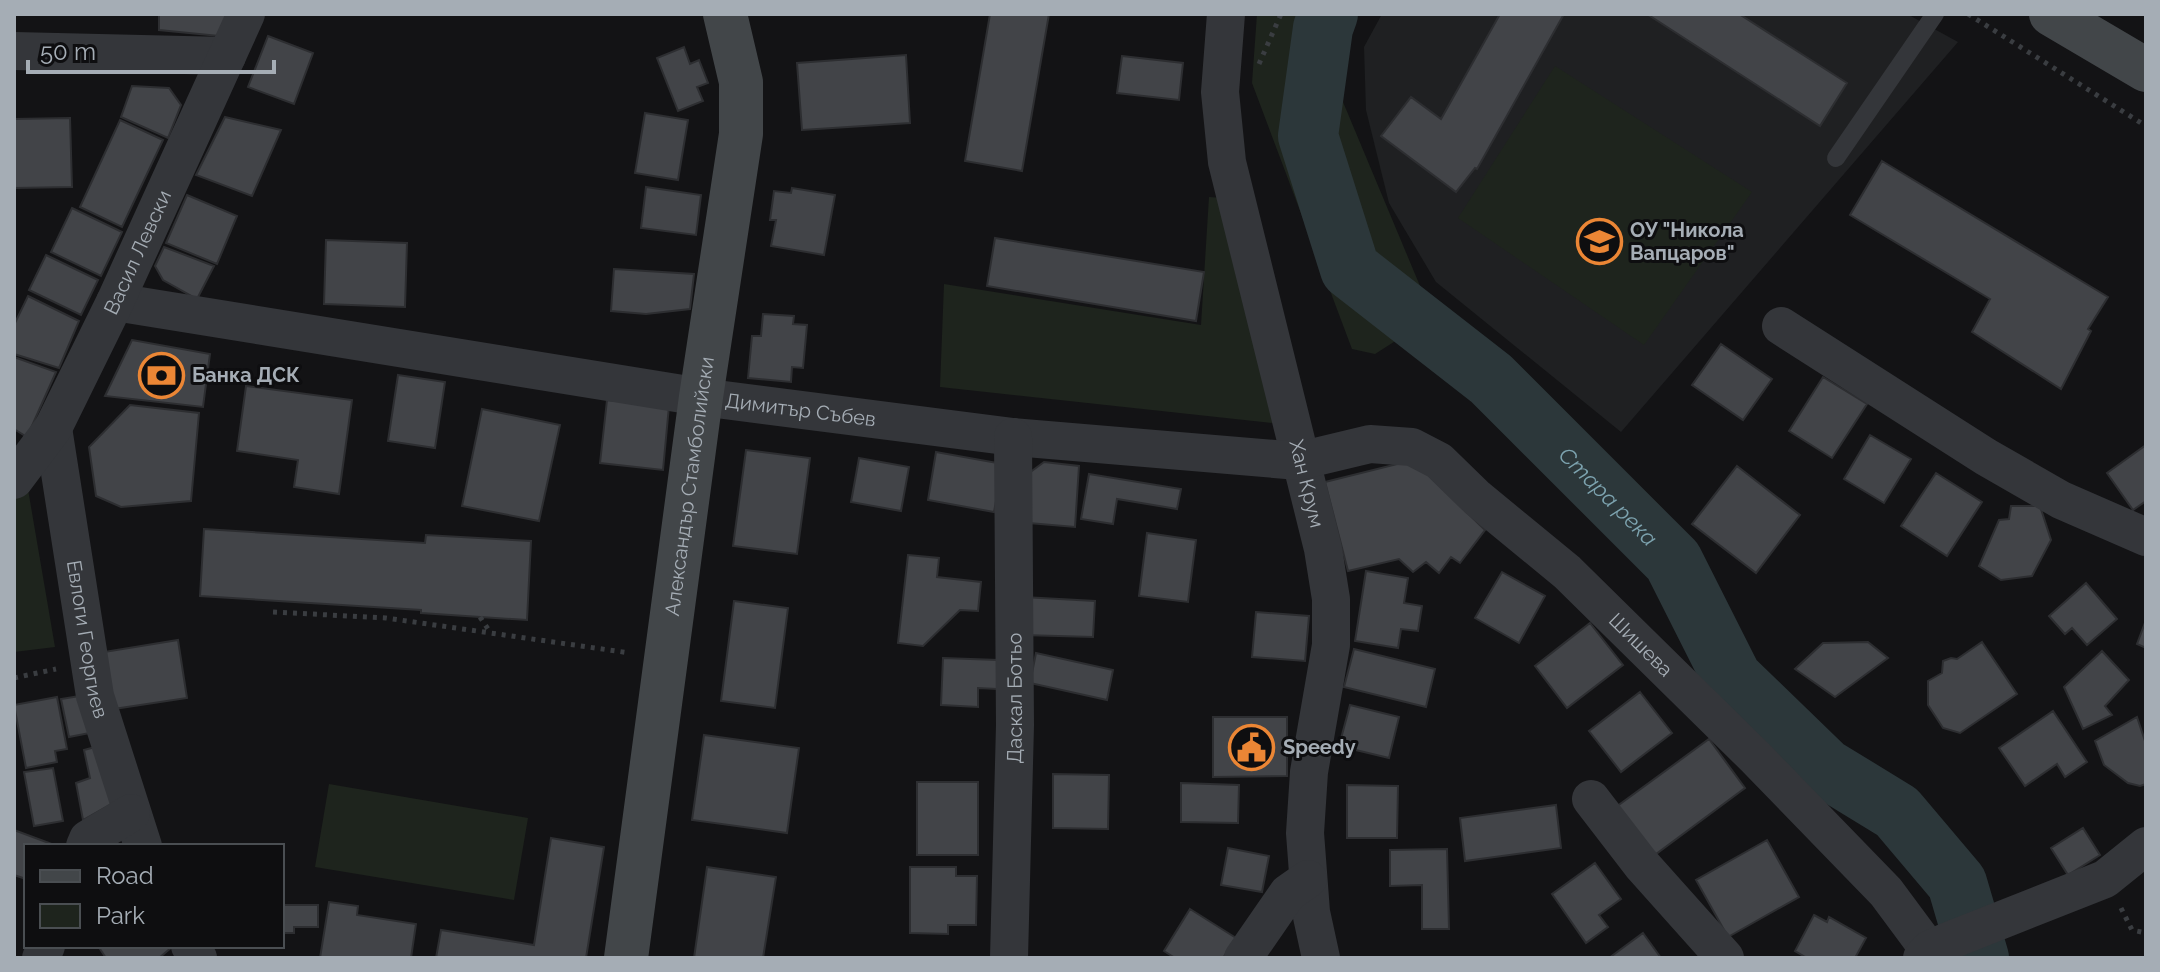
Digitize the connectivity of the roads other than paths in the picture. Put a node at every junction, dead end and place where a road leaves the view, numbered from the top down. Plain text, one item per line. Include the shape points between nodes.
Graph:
1 (246, 14) edge
2 (725, 14) edge
3 (1226, 14) edge
4 (1935, 14) edge
5 (2051, 14) edge
6 (14, 51) edge
7 (227, 56) junction
8 (2146, 70) edge
9 (1836, 158) dead end
10 (115, 302) junction
11 (1781, 326) dead end
12 (701, 397) junction
13 (53, 428) junction
14 (1013, 437) junction
15 (1299, 461) junction
16 (14, 480) edge
17 (2146, 537) edge
18 (1591, 799) dead end
19 (137, 830) edge
20 (86, 844) edge
21 (2146, 846) edge
22 (1308, 879) junction
23 (1932, 950) edge
24 (626, 958) edge
25 (1009, 958) edge
26 (1243, 958) edge
27 (1321, 958) edge
28 (1725, 958) edge

1 - 7 street, Васил Левски
2 - 12 street, Александър Стамболийски via 741,82 741,134
3 - 15 street, Хан Крум via 1220,92 1227,162
4 - 9 lane
5 - 8 street
6 - 7 street
7 - 10 street, Васил Левски
10 - 12 street, Димитър Събев
10 - 13 street, Васил Левски
11 - 17 street via 1986,457 2061,500
12 - 14 street, Димитър Събев
12 - 24 street, Александър Стамболийски
13 - 16 street, Васил Левски
13 - 19 street, Евлоги Георгиев via 88,663
14 - 15 street, Димитър Събев
14 - 25 street, Даскал Ботьо via 1015,725
15 - 22 street, Хан Крум via 1331,599 1331,645 1309,772
15 - 23 street, Шишева via 1370,444 1412,447 1439,461 1567,572 1756,758 1886,892
18 - 28 street
19 - 20 street via 88,839
21 - 23 street via 2105,879
22 - 26 street via 1288,893
22 - 27 street, Хан Крум

